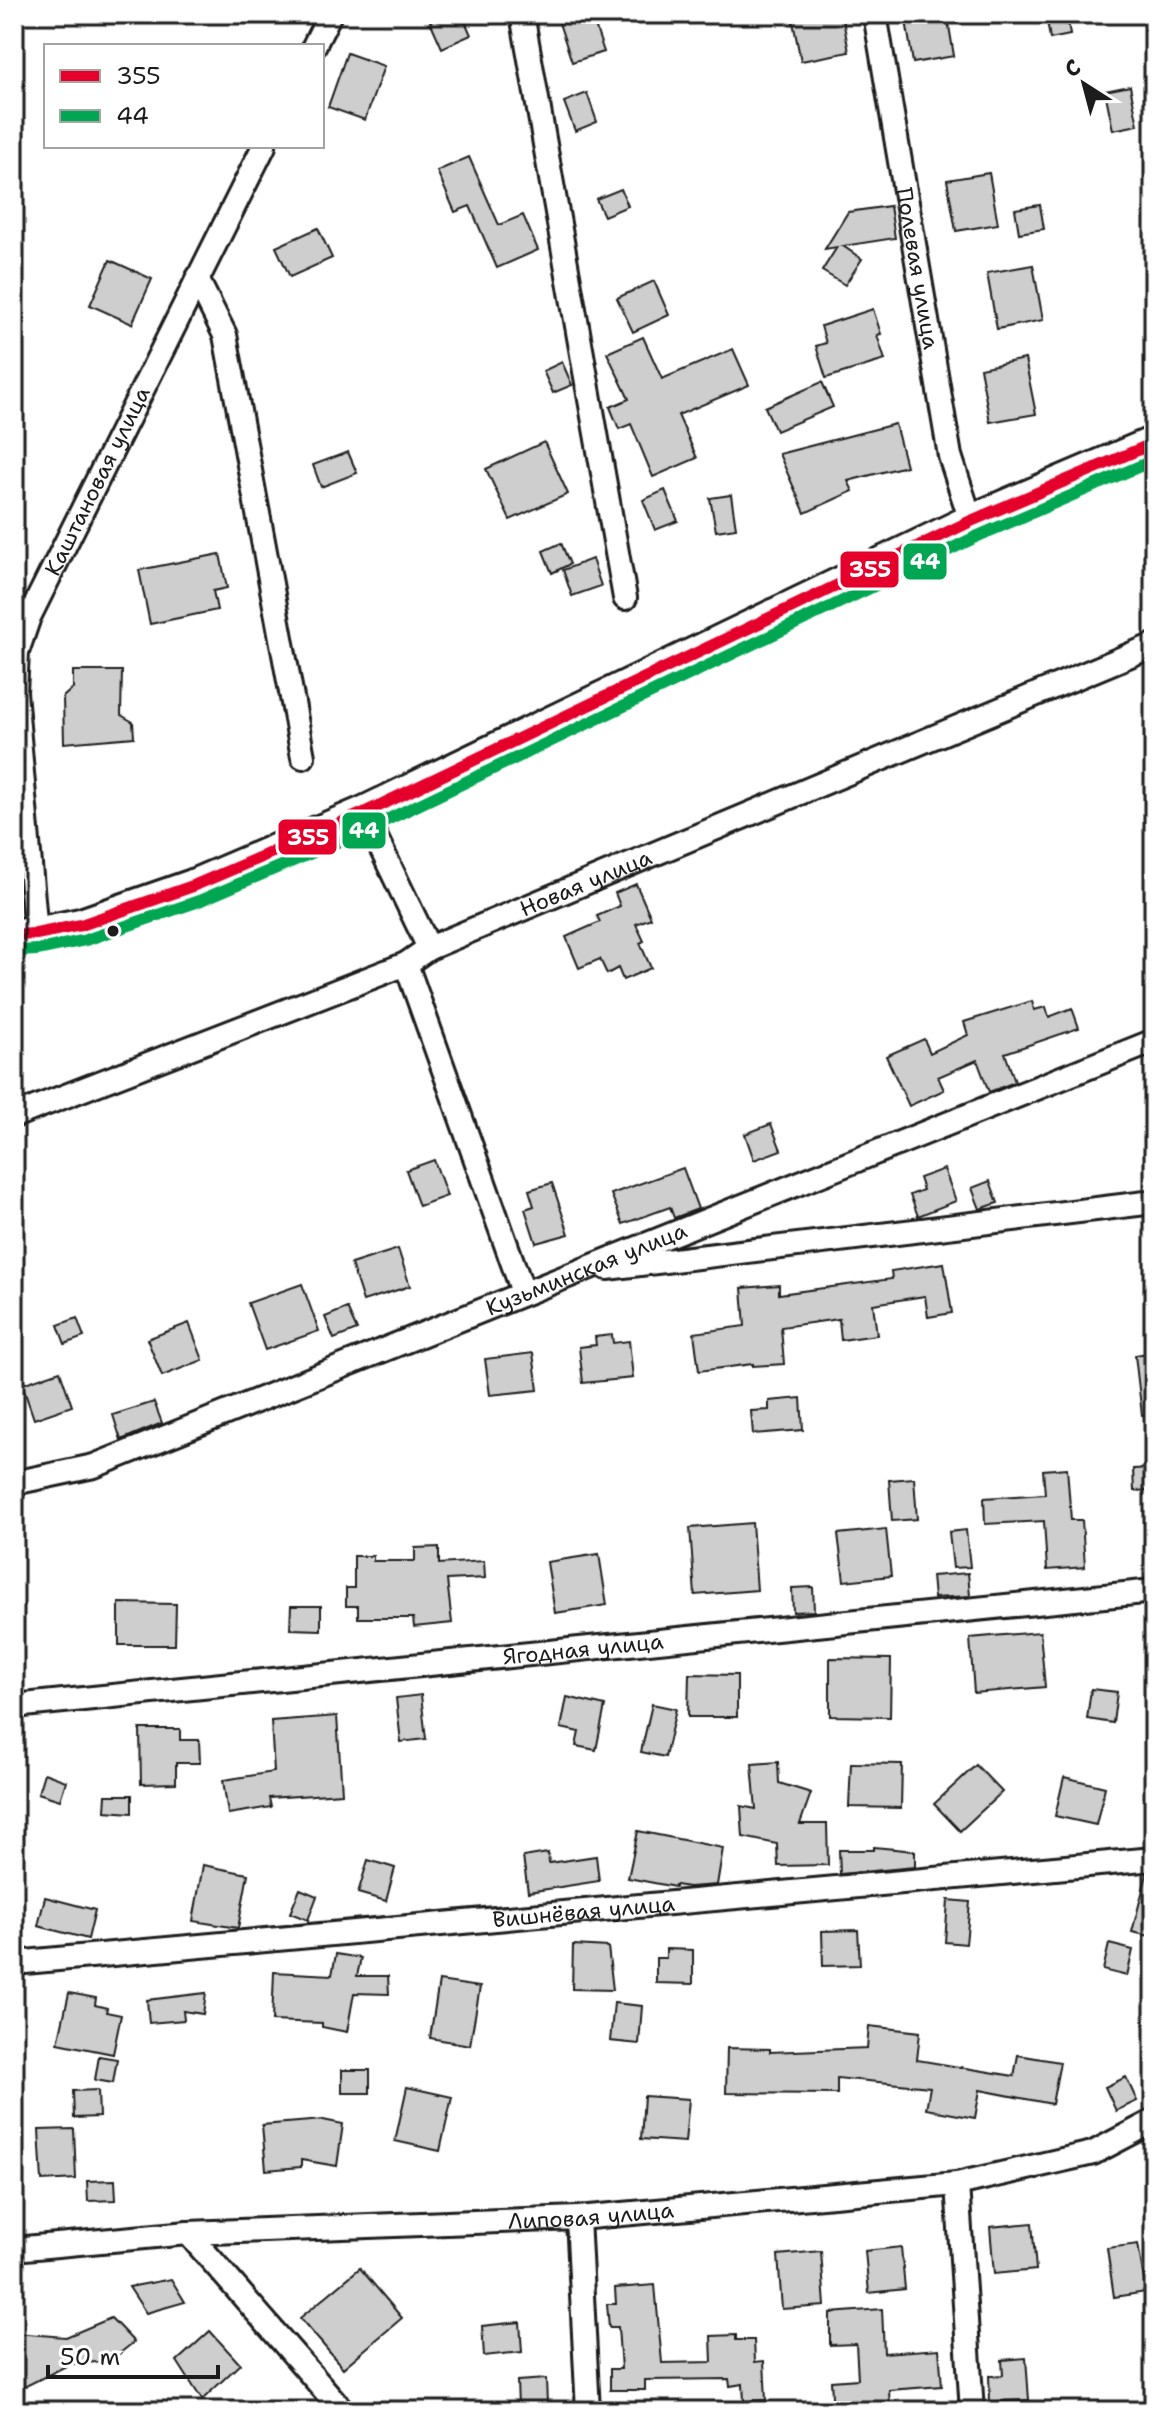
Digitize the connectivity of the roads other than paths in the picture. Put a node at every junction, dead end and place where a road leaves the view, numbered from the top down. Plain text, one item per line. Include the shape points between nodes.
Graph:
1 (330, 14) edge
2 (522, 14) edge
3 (875, 14) edge
4 (315, 44) edge
5 (263, 148) edge
6 (197, 279) junction
7 (1154, 443) edge
8 (971, 521) junction
9 (625, 598) dead end
10 (1154, 645) edge
11 (303, 757) dead end
12 (364, 813) junction
13 (25, 935) edge
14 (429, 948) junction
15 (406, 964) junction
16 (1154, 1041) edge
17 (14, 1116) edge
18 (1154, 1202) edge
19 (575, 1272) junction
20 (523, 1292) junction
21 (14, 1483) edge
22 (1154, 1591) edge
23 (14, 1706) edge
24 (1154, 1859) edge
25 (14, 1963) edge
26 (1152, 2125) edge
27 (957, 2184) junction
28 (578, 2218) junction
29 (188, 2233) junction
30 (14, 2249) edge
31 (343, 2411) edge
32 (588, 2411) edge
33 (972, 2411) edge

1 - 4 street
2 - 9 street
3 - 8 street, Полевая улица via 950,456
5 - 6 street, Каштановая улица
6 - 11 street via 225,335
6 - 13 street, Каштановая улица via 29,617 17,652
7 - 8 street
8 - 12 street
10 - 14 street, Новая улица
12 - 13 street via 193,886 81,925
12 - 14 street
14 - 15 street, Новая улица
15 - 17 street, Новая улица
15 - 20 street
16 - 19 street, Кузьминская улица
18 - 19 street
19 - 20 street, Кузьминская улица
20 - 21 street, Кузьминская улица via 94,1466
22 - 23 street, Ягодная улица
24 - 25 street, Вишнёвая улица
26 - 27 street, Липовая улица via 1093,2153
27 - 28 street, Липовая улица
27 - 33 street
28 - 29 street, Липовая улица
28 - 32 street
29 - 30 street, Липовая улица
29 - 31 street

